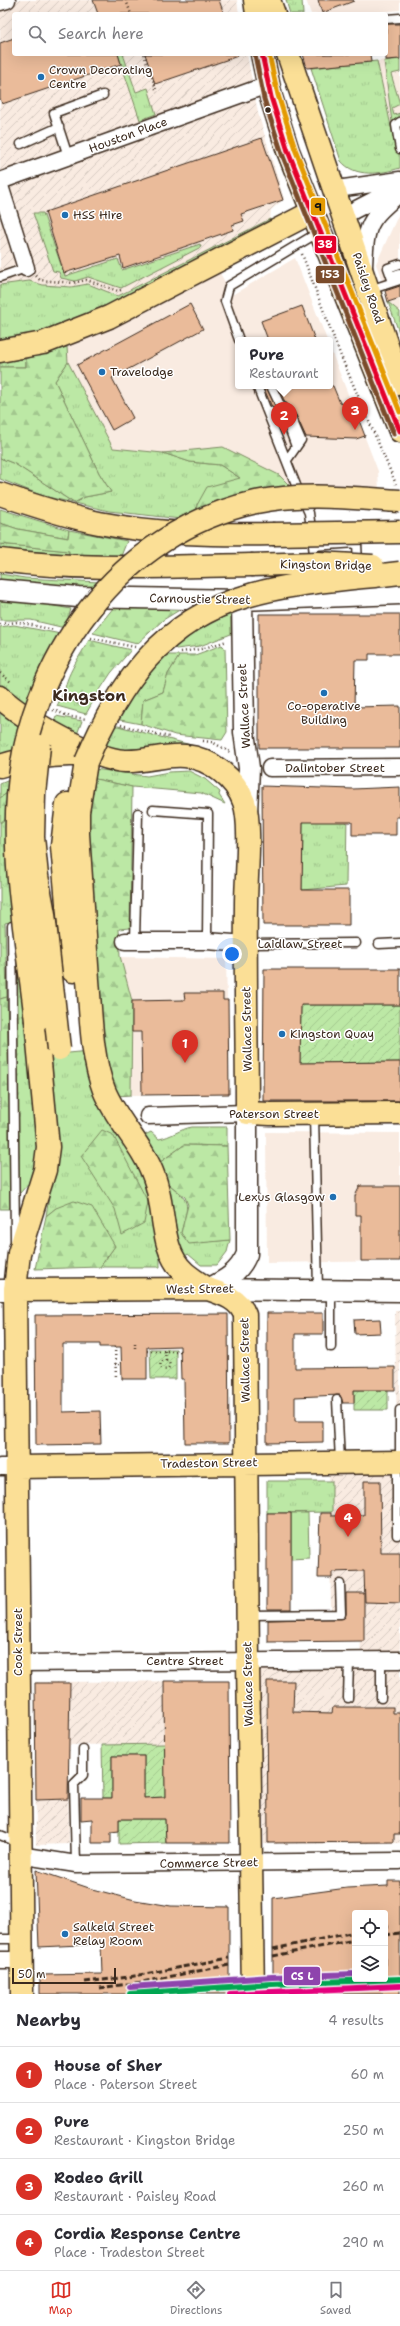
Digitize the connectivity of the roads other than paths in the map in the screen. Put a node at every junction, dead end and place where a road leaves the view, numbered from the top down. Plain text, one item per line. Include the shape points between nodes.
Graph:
1 (7, 0) edge
2 (255, 0) edge
3 (269, 0) edge
4 (0, 2) edge
5 (257, 12) edge
6 (273, 12) edge
7 (400, 18) edge
8 (388, 19) edge
9 (262, 56) edge
10 (289, 56) edge
11 (256, 89) dead end
12 (103, 95) dead end
13 (400, 122) edge
14 (59, 127) junction
15 (21, 144) dead end
16 (400, 149) edge
17 (68, 156) junction
18 (400, 180) edge
19 (0, 181) edge
20 (0, 186) edge
21 (400, 187) edge
22 (334, 192) junction
23 (400, 193) edge
24 (343, 216) junction
25 (316, 222) junction
26 (400, 264) edge
27 (26, 268) joint
28 (400, 273) edge
29 (0, 277) edge
30 (395, 279) edge
31 (366, 282) junction
32 (238, 337) edge
33 (0, 351) edge
34 (400, 384) edge
35 (258, 389) edge
36 (272, 389) edge
37 (266, 409) junction
38 (398, 422) edge
39 (296, 447) junction
40 (287, 460) junction
41 (398, 493) edge
42 (0, 494) edge
43 (400, 532) edge
44 (313, 546) junction
45 (0, 560) edge
46 (400, 568) edge
47 (400, 588) edge
48 (0, 590) edge
49 (359, 596) junction
50 (319, 597) junction
51 (242, 600) junction
52 (48, 676) junction
53 (0, 696) edge
54 (93, 758) junction
55 (0, 766) edge
56 (400, 767) edge
57 (270, 768) dead end
58 (153, 810) dead end
59 (138, 813) dead end
60 (247, 813) junction
61 (12, 926) dead end
62 (130, 941) joint
63 (206, 942) junction
64 (356, 943) dead end
65 (400, 943) edge
66 (246, 944) junction
67 (378, 944) dead end
68 (81, 1048) dead end
69 (59, 1049) dead end
70 (247, 1113) junction
71 (400, 1113) edge
72 (314, 1114) junction
73 (148, 1116) dead end
74 (208, 1289) junction
75 (8, 1290) edge
76 (324, 1290) junction
77 (400, 1290) edge
78 (331, 1347) dead end
79 (337, 1400) dead end
80 (400, 1410) edge
81 (246, 1462) junction
82 (340, 1462) junction
83 (399, 1462) edge
84 (9, 1467) edge
85 (397, 1535) dead end
86 (340, 1584) dead end
87 (247, 1615) junction
88 (349, 1660) junction
89 (381, 1660) junction
90 (400, 1660) edge
91 (248, 1661) junction
92 (18, 1663) junction
93 (348, 1698) dead end
94 (381, 1698) dead end
95 (83, 1750) dead end
96 (13, 1844) edge
97 (400, 1861) edge
98 (250, 1862) junction
99 (76, 1864) junction
100 (10, 1939) edge
101 (10, 1960) edge
102 (22, 1994) edge
103 (253, 1994) edge

1 - 4 street
2 - 5 main road
3 - 6 main road
7 - 8 lane
9 - 25 main road, Paisley Road via 280,128
10 - 22 main road, Paisley Road
11 - 17 street, Houston Place
12 - 14 lane via 54,113
13 - 16 lane via 396,125
14 - 15 lane
14 - 17 lane
17 - 19 street, Houston Place
18 - 22 street via 344,188
20 - 27 street
21 - 24 street
22 - 24 main road, Paisley Road
22 - 25 main road
23 - 31 street via 370,221 365,244
24 - 25 main road
24 - 31 main road, Paisley Road
25 - 32 lane via 298,244 230,286 224,301
25 - 33 main road via 110,317 43,343
25 - 38 main road, Paisley Road
26 - 30 lane via 388,268
27 - 29 lane
28 - 30 lane
30 - 31 lane
31 - 34 main road, Paisley Road
35 - 37 lane
36 - 39 lane via 279,403 291,416 300,440
37 - 39 lane via 287,422
37 - 40 lane
39 - 40 lane
40 - 44 lane via 309,513
41 - 52 main road, bridge via 292,497 239,506 204,518 154,547 115,580 80,620
42 - 43 main road, bridge via 59,513 130,528 197,534
44 - 49 lane via 357,543
44 - 50 lane
45 - 46 main road, Kingston Bridge, bridge via 54,566 318,563
47 - 49 street, Carnoustie Street
47 - 54 main road, bridge via 267,591 231,601 203,614 161,642 130,680 100,729
48 - 51 street, Carnoustie Street via 78,597
49 - 50 street, Carnoustie Street
50 - 51 street, Carnoustie Street
51 - 60 street, Wallace Street via 244,732 249,768
52 - 69 main road, bridge via 34,794 33,837
52 - 75 main road, Cook Street, bridge via 28,736 20,774 17,820 18,856 48,1147 45,1170
53 - 54 main road via 37,724
54 - 55 main road via 50,755
54 - 60 main road via 124,761 185,756 198,759 223,773 239,791
54 - 68 main road via 72,785 66,808 62,846
54 - 74 main road via 78,812 78,834 94,1049 104,1090 122,1124 151,1168 160,1193 165,1230 172,1256 185,1273
56 - 57 street, Dalintober Street
58 - 63 lane via 208,814
59 - 62 lane
60 - 66 main road, Wallace Street
61 - 75 lane
62 - 63 street, Laidlaw Street
63 - 66 street, Laidlaw Street
64 - 66 lane, Laidlaw Street
65 - 67 lane
66 - 70 main road, Wallace Street
70 - 72 main road, Paterson Street
70 - 73 street, Paterson Street
70 - 74 street, Wallace Street via 247,1254 235,1274
71 - 72 main road, Paterson Street
72 - 76 lane
74 - 75 main road, West Street
74 - 76 street, West Street
74 - 81 main road, Wallace Street via 226,1295 242,1307 245,1315
75 - 84 main road, Cook Street
76 - 77 street, West Street
76 - 78 lane
79 - 82 lane
80 - 83 lane
81 - 82 main road, Tradeston Street
81 - 84 main road, Tradeston Street
81 - 87 main road, Wallace Street
82 - 83 main road, Tradeston Street
83 - 85 lane
84 - 92 main road, Cook Street
86 - 87 lane via 341,1614
87 - 91 main road, Wallace Street
88 - 89 street, Centre Street
88 - 91 street, Centre Street
88 - 93 lane
89 - 90 street, Centre Street
89 - 94 lane
91 - 92 street, Centre Street
91 - 98 main road, Wallace Street
92 - 96 main road, Cook Street
95 - 99 lane via 83,1775 74,1784
96 - 99 street, Commerce Street
96 - 100 main road, Cook Street
97 - 98 street, Commerce Street
98 - 99 street, Commerce Street
98 - 103 main road, Wallace Street
100 - 101 main road, Cook Street
101 - 102 main road, Cook Street

